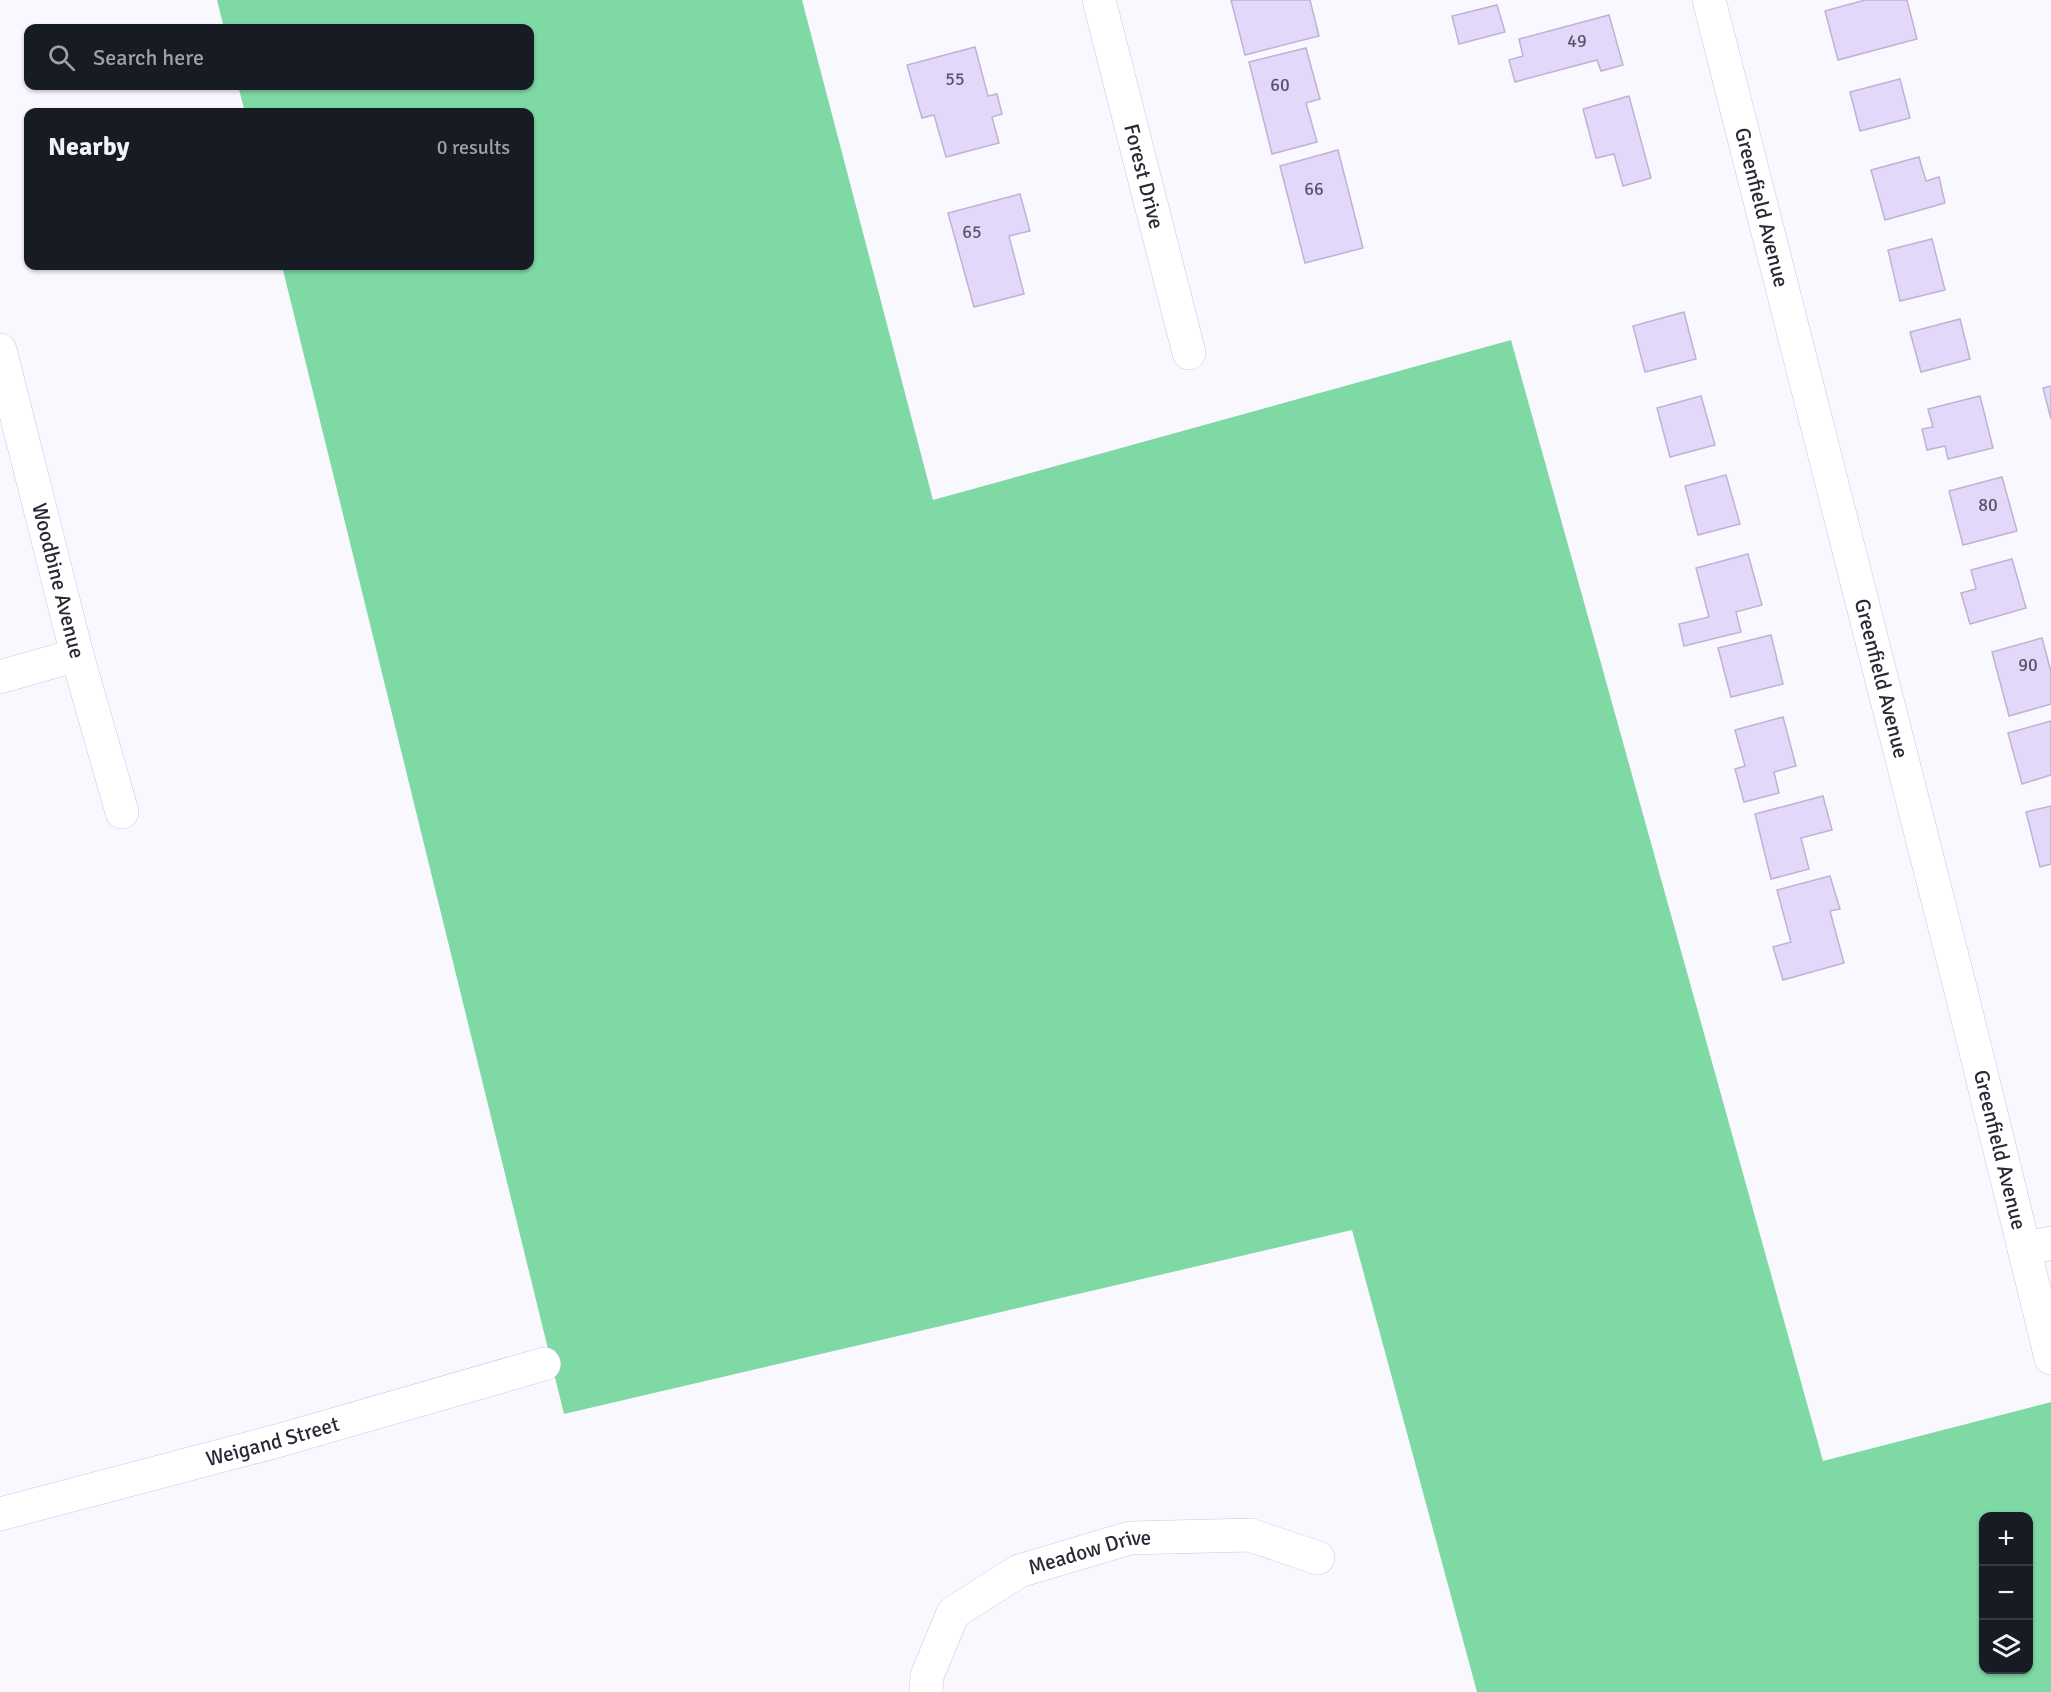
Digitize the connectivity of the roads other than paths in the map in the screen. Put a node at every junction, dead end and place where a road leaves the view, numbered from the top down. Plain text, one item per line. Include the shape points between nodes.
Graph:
1 (1099, 0) edge
2 (1709, 0) edge
3 (0, 350) edge
4 (1189, 353) dead end
5 (77, 655) junction
6 (0, 677) edge
7 (122, 812) dead end
8 (2038, 1246) edge
9 (2051, 1358) edge
10 (544, 1364) dead end
11 (0, 1514) edge
12 (1318, 1558) dead end
13 (926, 1692) edge

1 - 4 street, Forest Drive
2 - 8 street, Greenfield Avenue via 1961,991
3 - 5 street, Woodbine Avenue
5 - 6 street
5 - 7 street, Woodbine Avenue
8 - 9 street, Greenfield Avenue
10 - 11 street, Weigand Street via 277,1441
12 - 13 street, Meadow Drive via 1250,1535 1130,1538 1019,1571 954,1613 927,1676

